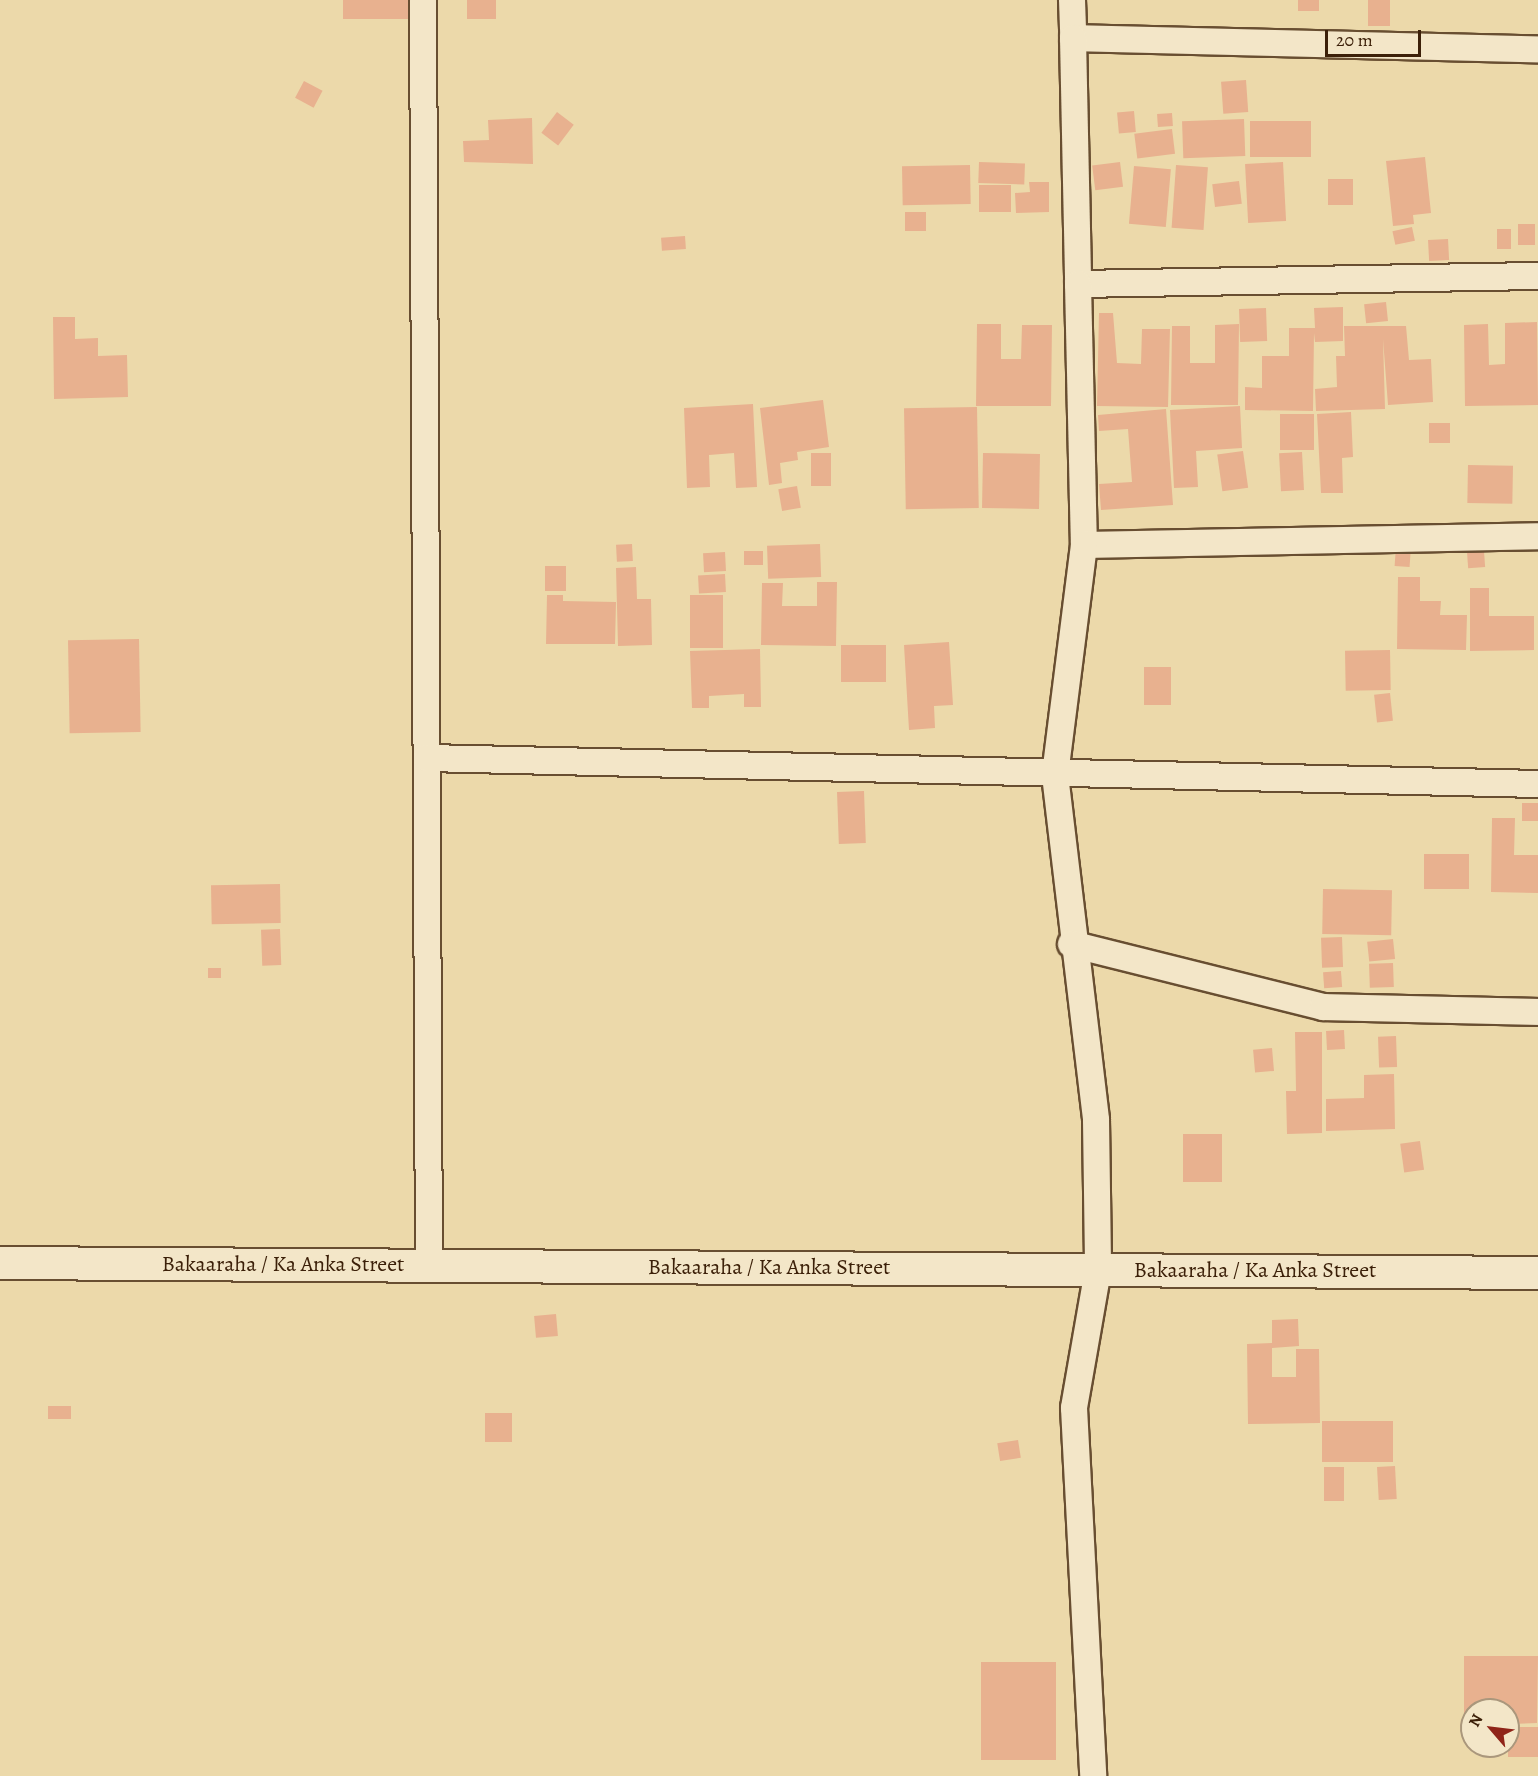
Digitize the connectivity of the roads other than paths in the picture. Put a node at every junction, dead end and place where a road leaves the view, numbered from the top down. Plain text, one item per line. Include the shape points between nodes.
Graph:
1 (423, 0) edge
2 (1071, 0) edge
3 (1073, 38) junction
4 (1538, 49) edge
5 (1538, 276) edge
6 (1078, 284) junction
7 (1538, 536) edge
8 (1084, 545) junction
9 (427, 758) junction
10 (1055, 775) junction
11 (1538, 784) edge
12 (1071, 944) junction
13 (1538, 1012) edge
14 (0, 1263) edge
15 (429, 1266) junction
16 (1098, 1270) junction
17 (1538, 1273) edge
18 (1093, 1776) edge

1 - 9 street
2 - 3 street
3 - 4 street
3 - 6 street
5 - 6 street
6 - 8 street
7 - 8 street
8 - 10 street
9 - 10 street
9 - 15 street
10 - 11 street
10 - 12 street
12 - 13 street via 1323,1007
12 - 16 street via 1095,1120
14 - 15 street, Bakaaraha / Ka Anka Street
15 - 16 street, Bakaaraha / Ka Anka Street
16 - 17 street, Bakaaraha / Ka Anka Street
16 - 18 street via 1074,1408

